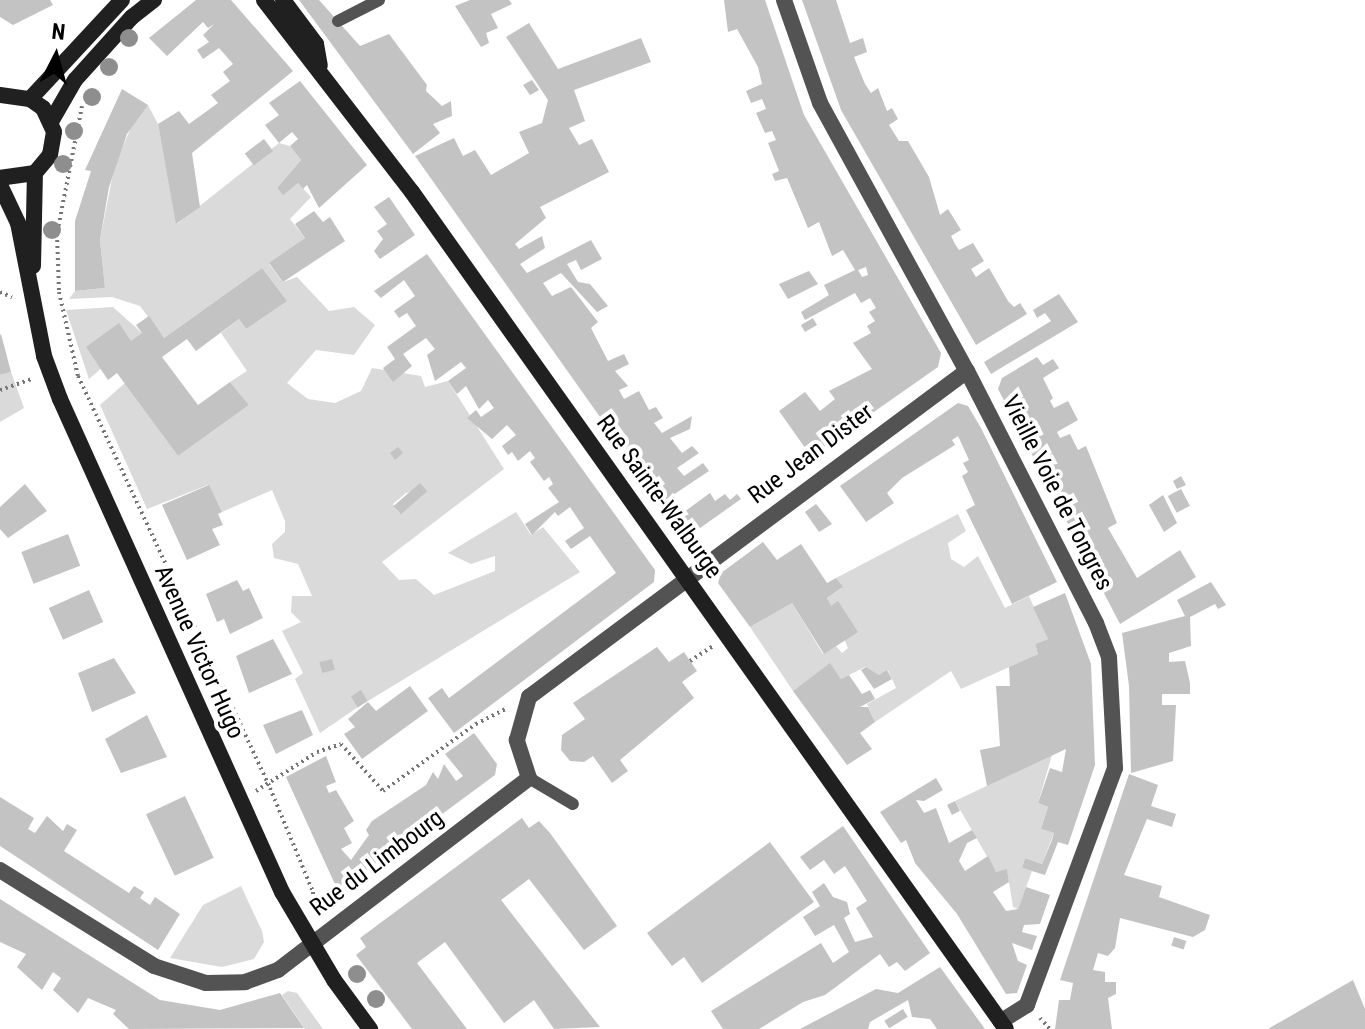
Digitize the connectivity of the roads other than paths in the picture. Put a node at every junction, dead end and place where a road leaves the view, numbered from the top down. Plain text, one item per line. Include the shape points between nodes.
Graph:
1 (122, 0) edge
2 (154, 0) edge
3 (264, 0) edge
4 (283, 0) edge
5 (379, 0) edge
6 (784, 0) edge
7 (338, 21) dead end
8 (320, 29) dead end
9 (320, 68) junction
10 (0, 95) edge
11 (30, 99) junction
12 (52, 120) junction
13 (35, 173) junction
14 (0, 178) edge
15 (0, 185) edge
16 (30, 275) junction
17 (967, 371) junction
18 (687, 579) junction
19 (529, 778) junction
20 (573, 804) dead end
21 (0, 870) edge
22 (310, 943) junction
23 (1003, 1025) edge
24 (370, 1029) edge

1 - 11 street
2 - 12 street via 75,80
3 - 9 street, Rue Sainte-Walburge
4 - 9 street via 316,44
5 - 7 lane
6 - 17 street, Vieille Voie de Tongres via 820,103
8 - 9 lane
9 - 18 street, Rue Sainte-Walburge
10 - 11 street
11 - 12 street
12 - 13 street, Avenue Victor Hugo via 50,155
13 - 14 street
13 - 16 street, Avenue Victor Hugo
15 - 16 street, Avenue Victor Hugo via 18,223
16 - 22 street, Avenue Victor Hugo via 49,373 240,801
17 - 18 street, Rue Jean Dister
17 - 23 street, Vieille Voie de Tongres via 1096,623 1113,691 1115,768 1027,1005
18 - 19 street via 529,697 517,740
18 - 23 street, Rue Sainte-Walburge
19 - 20 lane
19 - 22 street, Rue du Limbourg
21 - 22 street, Rue du Limbourg via 154,966 206,983 245,982 278,970
22 - 24 street, Avenue Victor Hugo

